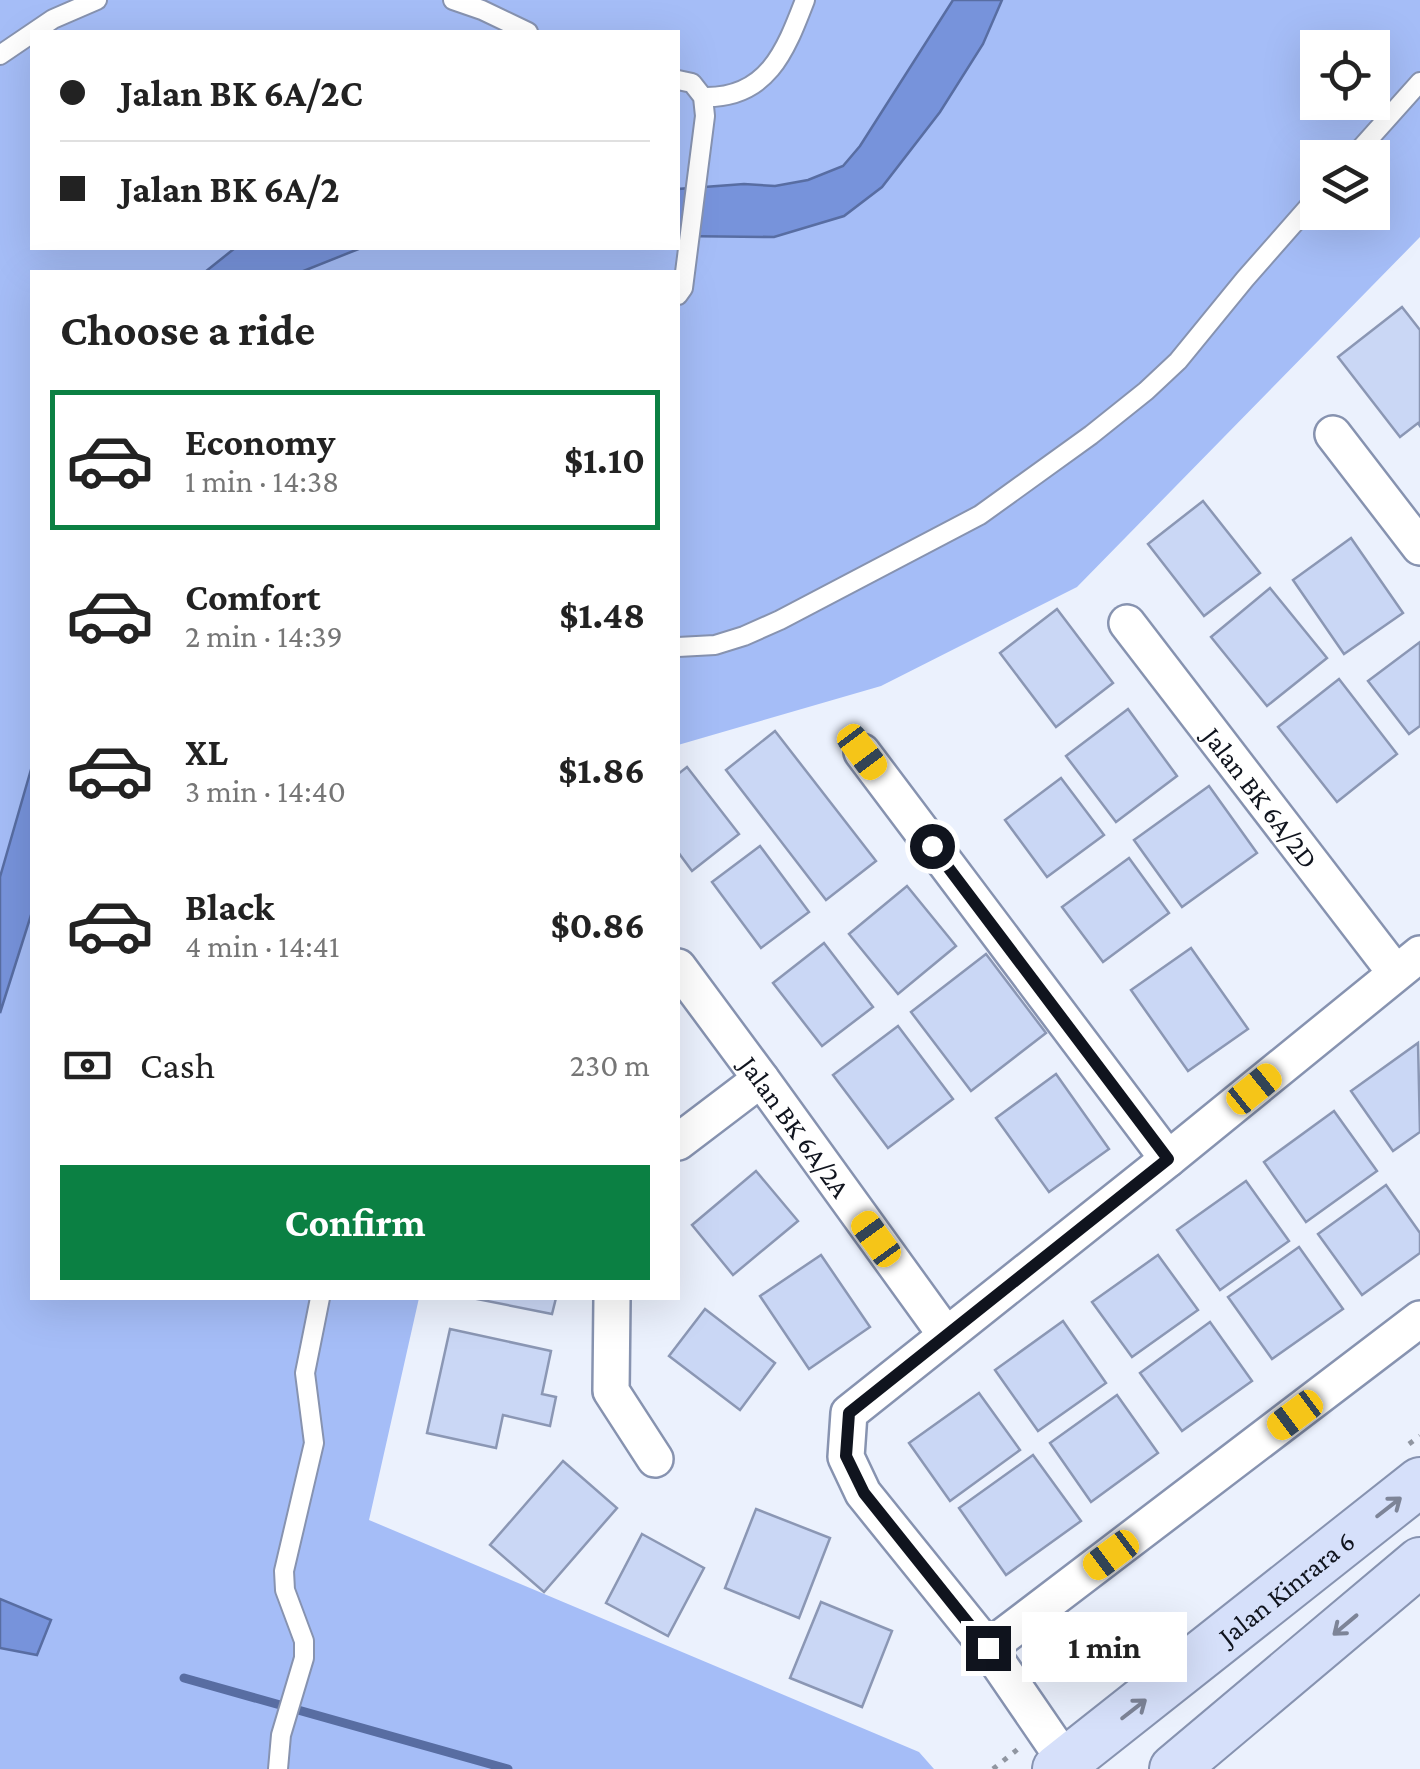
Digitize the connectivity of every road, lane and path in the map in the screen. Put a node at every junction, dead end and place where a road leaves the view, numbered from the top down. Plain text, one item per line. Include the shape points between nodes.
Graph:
1 (98, 0) edge
2 (453, 0) edge
3 (805, 0) edge
4 (37, 30) edge
5 (524, 30) edge
6 (30, 35) edge
7 (0, 55) edge
8 (680, 80) edge
9 (1420, 82) edge
10 (704, 106) junction
11 (1368, 140) edge
12 (1300, 216) edge
13 (680, 291) edge
14 (1333, 434) dead end
15 (1420, 547) edge
16 (1126, 623) dead end
17 (680, 646) edge
18 (862, 752) dead end
19 (1411, 966) edge
20 (680, 970) edge
21 (762, 1079) junction
22 (680, 1140) edge
23 (1168, 1159) junction
24 (320, 1300) edge
25 (612, 1300) edge
26 (1420, 1319) edge
27 (946, 1335) junction
28 (655, 1459) dead end
29 (1420, 1482) edge
30 (1420, 1562) edge
31 (988, 1648) junction
32 (1068, 1767) edge
33 (278, 1769) edge
34 (1174, 1769) edge

1 - 4 lane
2 - 5 lane
3 - 10 lane via 762,80
6 - 7 lane
8 - 10 lane via 692,83
9 - 11 lane
10 - 13 lane
12 - 17 lane via 1146,392 980,515 744,636 714,646
14 - 15 street
16 - 19 street, Jalan BK 6A/2D
18 - 23 street
19 - 23 street
20 - 21 street, Jalan BK 6A/2A
21 - 22 street
21 - 27 street, Jalan BK 6A/2A
23 - 27 street
24 - 33 lane via 304,1373 314,1443 284,1571 304,1658
25 - 28 street via 611,1391
26 - 31 street
27 - 31 street via 849,1413 846,1456 864,1493
32 -> 29 main road, Jalan Kinrara 6
30 -> 34 main road
31 - 32 street

